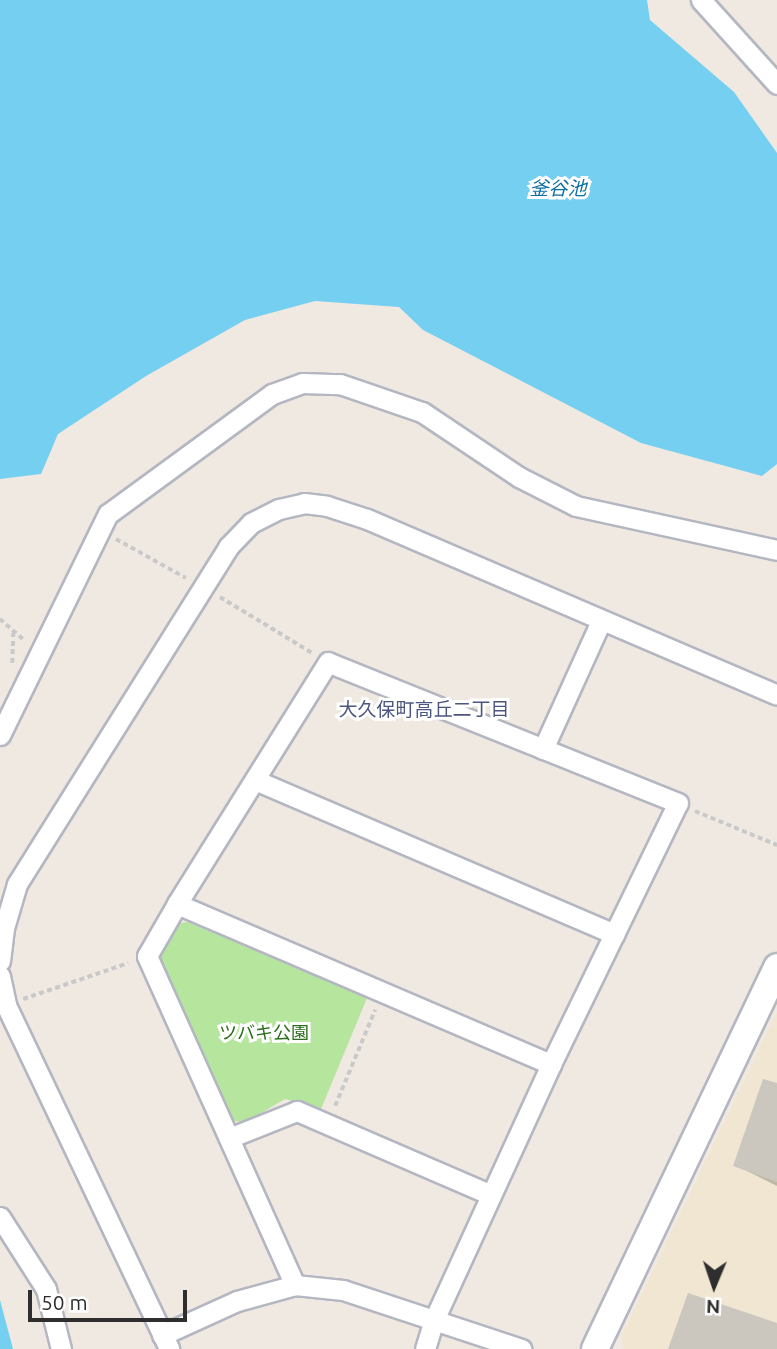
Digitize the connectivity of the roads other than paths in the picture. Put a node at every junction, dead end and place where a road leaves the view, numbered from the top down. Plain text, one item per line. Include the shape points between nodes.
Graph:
1 (701, 0) edge
2 (777, 83) edge
3 (777, 550) edge
4 (601, 621) junction
5 (777, 695) edge
6 (0, 735) edge
7 (543, 749) junction
8 (255, 780) junction
9 (177, 904) junction
10 (614, 934) junction
11 (0, 961) edge
12 (777, 967) edge
13 (0, 976) edge
14 (551, 1064) junction
15 (229, 1138) junction
16 (491, 1195) junction
17 (0, 1216) edge
18 (295, 1284) junction
19 (433, 1320) junction
20 (166, 1342) edge
21 (61, 1349) edge
22 (425, 1349) edge
23 (521, 1349) edge
24 (595, 1349) edge

1 - 2 street
3 - 6 street via 576,506 519,477 422,412 340,384 315,383 272,394 108,514
4 - 5 street
4 - 7 street
4 - 11 street via 367,519 304,503 251,523 228,547 17,884
7 - 8 street via 328,662
7 - 10 street via 678,803
8 - 9 street
8 - 10 street
9 - 14 street
9 - 15 street via 146,956
10 - 14 street
12 - 24 street
13 - 20 street via 6,1005
14 - 16 street
15 - 16 street via 297,1111
15 - 18 street
16 - 19 street
17 - 21 street via 46,1289
18 - 19 street via 343,1290
18 - 20 street via 237,1301
19 - 22 street
19 - 23 street

